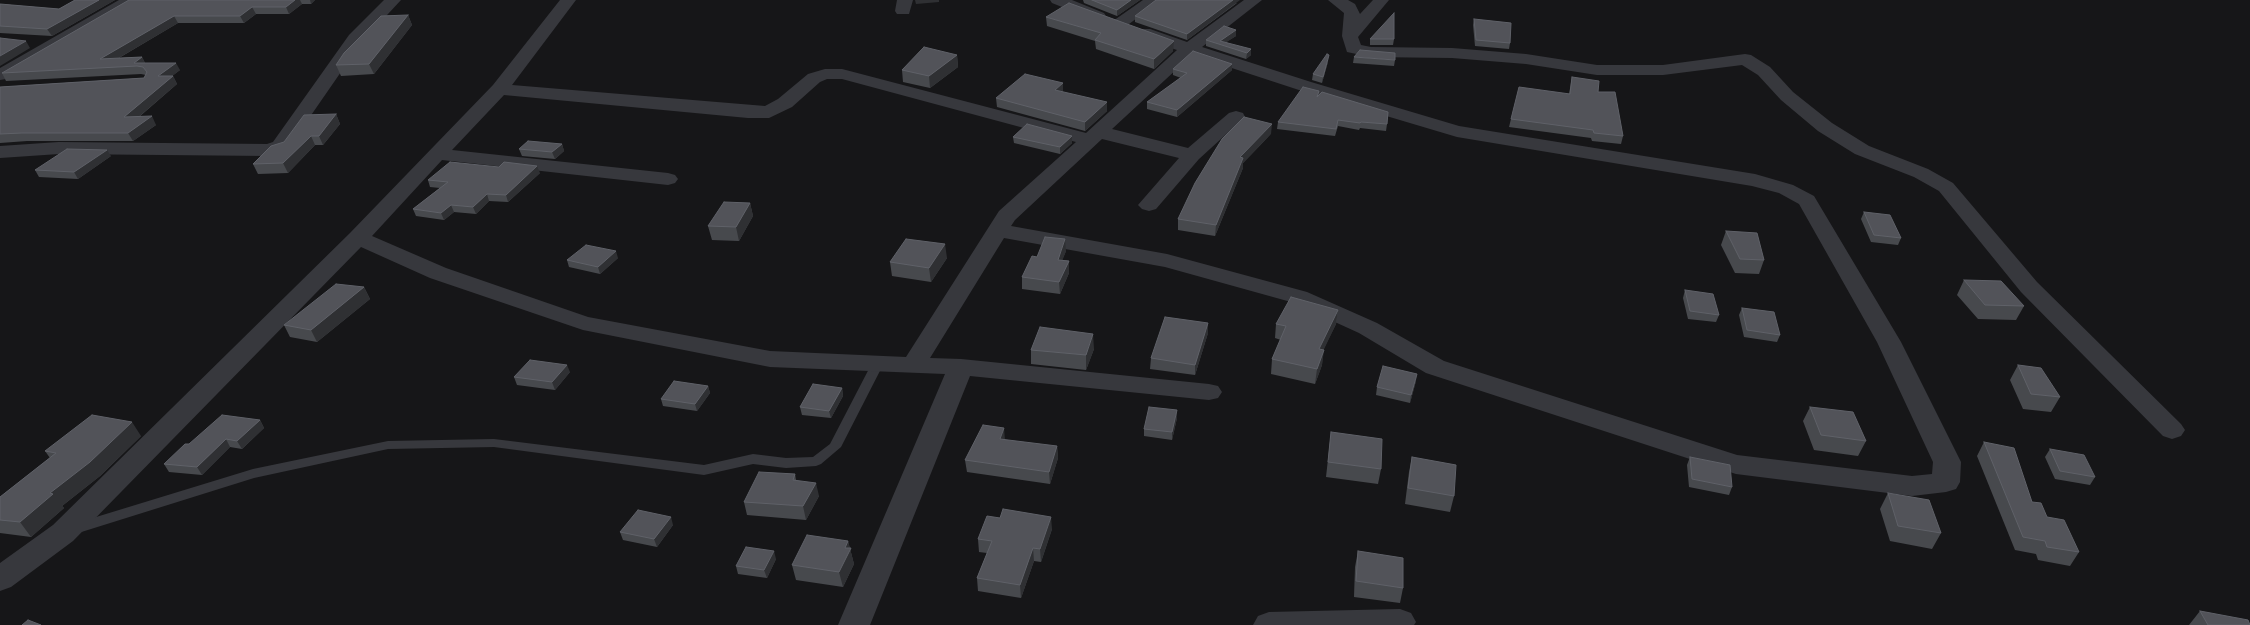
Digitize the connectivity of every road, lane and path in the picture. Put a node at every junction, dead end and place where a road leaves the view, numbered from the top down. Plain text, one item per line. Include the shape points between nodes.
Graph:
1 (130, 0) edge
2 (393, 0) edge
3 (568, 0) edge
4 (1058, 0) edge
5 (1153, 0) edge
6 (1254, 0) edge
7 (1336, 0) edge
8 (1381, 0) edge
9 (1119, 24) junction
10 (1350, 36) junction
11 (26, 41) edge
12 (52, 43) junction
13 (1189, 48) junction
14 (5, 77) edge
15 (499, 89) junction
16 (1236, 117) dead end
17 (1094, 136) junction
18 (0, 152) edge
19 (439, 154) junction
20 (1192, 155) junction
21 (668, 179) dead end
22 (1149, 205) dead end
23 (998, 230) junction
24 (358, 238) junction
25 (878, 363) junction
26 (913, 365) junction
27 (961, 367) junction
28 (1209, 392) dead end
29 (2172, 430) dead end
30 (63, 533) junction
31 (0, 579) edge
32 (1400, 622) dead end
33 (854, 625) edge
34 (1269, 625) edge

1 - 12 street
2 - 18 street via 355,39 280,146 269,150 59,148
3 - 15 street
4 - 9 street
5 - 9 street
6 - 13 street
7 - 10 street via 1349,8 1352,14
8 - 10 street
9 - 13 street
10 - 29 street via 1353,48 1371,52 1452,53 1526,59 1597,70 1663,70 1745,59 1764,71 1825,127 1862,150 1921,173 1946,187 2029,287
11 - 12 street
12 - 14 street
13 - 17 street
13 - 23 street via 1457,131 1755,180 1786,189 1807,200 1889,342 1947,462 1946,482 1912,486 1736,464 1435,367 1368,328 1299,297 1168,262
15 - 17 street via 769,112 814,78 842,74
15 - 19 street
16 - 20 street
17 - 20 street
17 - 23 street via 1007,216
19 - 21 street
19 - 24 street
20 - 22 street
23 - 26 street
24 - 25 street via 438,274 583,323 770,358
24 - 30 street
25 - 26 street
25 - 30 lane via 836,446 816,461 786,463 753,459 704,470 494,443 388,445 252,474
26 - 27 street
27 - 28 street
27 - 33 street
30 - 31 street
32 - 34 street

